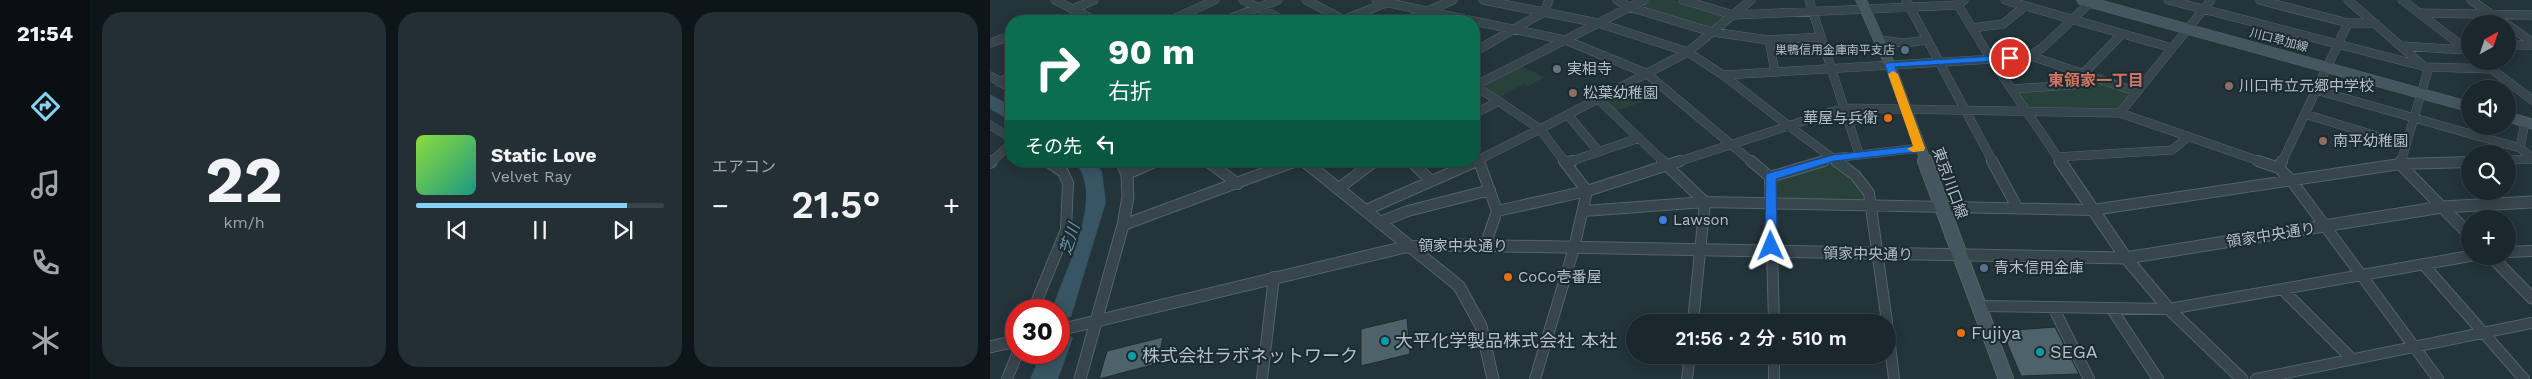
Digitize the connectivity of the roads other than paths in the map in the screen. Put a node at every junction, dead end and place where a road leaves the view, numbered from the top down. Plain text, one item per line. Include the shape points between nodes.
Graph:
1 (1055, 0) edge
2 (1094, 0) edge
3 (1214, 0) edge
4 (1243, 0) edge
5 (1278, 0) edge
6 (1306, 0) edge
7 (1376, 0) edge
8 (1393, 0) edge
9 (1453, 0) edge
10 (1483, 0) edge
11 (1549, 0) edge
12 (1617, 0) edge
13 (1644, 0) edge
14 (1683, 0) edge
15 (1751, 0) edge
16 (1809, 0) edge
17 (2004, 0) edge
18 (2168, 0) edge
19 (2211, 0) edge
20 (2259, 0) edge
21 (2348, 0) edge
22 (2402, 0) edge
23 (2471, 0) edge
24 (2088, 1) edge
25 (1506, 2) edge
26 (1961, 2) edge
27 (1908, 3) edge
28 (2281, 3) edge
29 (1385, 4) junction
30 (1863, 4) edge
31 (2025, 6) junction
32 (1259, 7) junction
33 (1629, 7) junction
34 (1073, 9) junction
35 (2204, 10) junction
36 (1813, 11) junction
37 (1426, 12) junction
38 (1544, 12) junction
39 (2419, 13) junction
40 (1083, 14) joint
41 (1080, 15) edge
42 (1185, 15) edge
43 (1238, 15) edge
44 (1274, 15) edge
45 (1333, 15) edge
46 (1355, 15) edge
47 (1419, 15) edge
48 (1442, 15) edge
49 (1733, 15) junction
50 (2492, 15) joint
51 (2516, 15) edge
52 (2532, 15) edge
53 (2072, 20) junction
54 (2348, 22) junction
55 (1480, 23) edge
56 (1598, 23) junction
57 (2375, 23) junction
58 (1972, 28) junction
59 (2188, 29) junction
60 (1513, 30) junction
61 (1712, 32) junction
62 (2516, 32) edge
63 (2122, 34) junction
64 (1821, 37) junction
65 (1005, 38) edge
66 (1565, 40) junction
67 (1769, 40) junction
68 (1879, 40) junction
69 (1928, 40) junction
70 (990, 43) edge
71 (2532, 44) edge
72 (2338, 45) junction
73 (2461, 45) edge
74 (2516, 45) edge
75 (2402, 46) junction
76 (2172, 48) junction
77 (1480, 49) edge
78 (2461, 49) edge
79 (1688, 52) junction
80 (2031, 56) junction
81 (1991, 59) junction
82 (1940, 62) junction
83 (1890, 65) junction
84 (2326, 67) junction
85 (2426, 67) junction
86 (1832, 68) junction
87 (2461, 69) edge
88 (2492, 70) edge
89 (1775, 72) junction
90 (1646, 73) junction
91 (2083, 74) junction
92 (1724, 75) junction
93 (990, 76) edge
94 (1005, 80) edge
95 (999, 82) junction
96 (1480, 82) edge
97 (1005, 85) edge
98 (1480, 89) edge
99 (2012, 89) junction
100 (2316, 90) junction
101 (2137, 92) junction
102 (2422, 94) junction
103 (1598, 99) junction
104 (2532, 100) edge
105 (1498, 101) junction
106 (2461, 105) edge
107 (1844, 108) junction
108 (1906, 109) junction
109 (1965, 110) junction
110 (1480, 111) edge
111 (2027, 111) junction
112 (2120, 113) junction
113 (2305, 114) junction
114 (1568, 115) junction
115 (2415, 118) junction
116 (2516, 119) edge
117 (2528, 123) edge
118 (990, 125) edge
119 (1790, 126) junction
120 (1540, 130) junction
121 (1005, 134) edge
122 (2188, 136) junction
123 (1638, 138) junction
124 (1732, 144) junction
125 (2406, 145) junction
126 (1920, 148) junction
127 (2520, 148) junction
128 (1005, 149) edge
129 (1599, 152) junction
130 (1858, 154) junction
131 (2057, 156) junction
132 (1480, 157) edge
133 (1833, 158) junction
134 (2532, 159) edge
135 (2516, 160) edge
136 (2461, 162) edge
137 (990, 163) edge
138 (1566, 163) junction
139 (2400, 164) junction
140 (1480, 165) edge
141 (1667, 165) junction
142 (1056, 167) edge
143 (1123, 167) edge
144 (1143, 167) edge
145 (1214, 167) edge
146 (1281, 167) edge
147 (1311, 167) edge
148 (1367, 167) edge
149 (1417, 167) edge
150 (1460, 167) edge
151 (2279, 168) junction
152 (1126, 174) junction
153 (1770, 177) junction
154 (2291, 180) junction
155 (1431, 182) junction
156 (1238, 184) junction
157 (1338, 189) junction
158 (1490, 190) junction
159 (1587, 191) junction
160 (1705, 202) junction
161 (2532, 202) edge
162 (1771, 204) junction
163 (1872, 206) junction
164 (2442, 207) junction
165 (1942, 208) junction
166 (2018, 209) junction
167 (1366, 210) junction
168 (2093, 210) junction
169 (1497, 211) junction
170 (1584, 211) junction
171 (1380, 222) junction
172 (1123, 225) junction
173 (2461, 226) edge
174 (2324, 227) junction
175 (1412, 246) junction
176 (1485, 246) junction
177 (1574, 248) junction
178 (1701, 250) junction
179 (2532, 251) edge
180 (1773, 252) junction
181 (2516, 252) edge
182 (1877, 254) junction
183 (1960, 256) junction
184 (2126, 258) junction
185 (2461, 258) edge
186 (2423, 264) junction
187 (2500, 265) edge
188 (2360, 274) junction
189 (1274, 277) junction
190 (2282, 289) junction
191 (2532, 298) edge
192 (1038, 299) edge
193 (1980, 306) junction
194 (2054, 308) junction
195 (2111, 308) junction
196 (2169, 309) junction
197 (1694, 314) edge
198 (1774, 314) edge
199 (1886, 314) edge
200 (1093, 321) junction
201 (2532, 323) edge
202 (1070, 327) edge
203 (2484, 333) junction
204 (1005, 344) edge
205 (2413, 345) junction
206 (990, 347) edge
207 (2351, 358) junction
208 (1014, 364) edge
209 (1689, 364) edge
210 (1774, 364) edge
211 (1892, 364) edge
212 (1008, 379) edge
213 (1080, 379) edge
214 (1262, 379) edge
215 (1493, 379) edge
216 (1534, 379) edge
217 (1688, 379) edge
218 (1774, 379) edge
219 (1894, 379) edge
220 (2006, 379) edge
221 (2089, 379) edge
222 (2158, 379) edge
223 (2242, 379) edge
224 (2256, 379) edge
225 (2438, 379) edge
226 (2524, 379) edge

1 - 34 street
2 - 34 street
3 - 42 street
4 - 32 street
5 - 32 street
6 - 45 street
7 - 29 street
8 - 29 street
9 - 37 street
10 - 25 street
11 - 38 street
12 - 33 street
13 - 33 street
14 - 49 street
15 - 49 street
16 - 36 street
17 - 31 street
18 - 35 street
19 - 35 street
20 - 28 street
21 - 57 street
22 - 39 street
23 - 50 street
24 - 53 street
24 - 59 main road, 川口草加線
25 - 38 street
26 - 27 street
26 - 58 street
27 - 30 street
27 - 69 street
28 - 54 street
29 - 37 street
29 - 46 street
30 - 36 street
30 - 68 main road, 東京川口線
31 - 53 street
31 - 58 street via 2003,24
32 - 43 street
32 - 44 street
33 - 56 street
33 - 61 street
34 - 40 street
35 - 59 street
35 - 72 street
36 - 49 street
36 - 64 street
37 - 47 street
37 - 48 street
38 - 56 street
38 - 60 street
39 - 50 street
39 - 73 street
40 - 41 street
49 - 61 street
51 - 52 street
53 - 63 street
53 - 80 street
54 - 57 street
54 - 72 street
55 - 60 street
56 - 66 street
56 - 79 street
57 - 75 street
58 - 81 street
59 - 76 street
59 - 84 main road, 川口草加線
60 - 66 street
60 - 77 street
61 - 67 street
61 - 79 street
62 - 71 street
63 - 76 street
63 - 91 street
64 - 67 street
64 - 86 street
65 - 70 street
66 - 90 street
66 - 96 street
67 - 89 street
68 - 69 street via 1904,43
68 - 83 main road, 東京川口線
69 - 82 street
71 - 74 street
72 - 84 street
72 - 85 street
75 - 78 street
75 - 85 street
76 - 101 street
79 - 90 street
79 - 92 street
80 - 81 street
80 - 91 street
81 - 82 street
81 - 99 street
82 - 83 street
82 - 109 street
83 - 86 street
83 - 108 main road, 東京川口線
84 - 100 street
84 - 102 main road, 川口草加線
85 - 87 street
85 - 102 street
86 - 89 street
86 - 107 street
88 - 104 street
89 - 92 street
90 - 103 street
90 - 124 street
91 - 99 street via 2072,85
91 - 101 street
92 - 119 street
93 - 95 street
94 - 95 street
95 - 97 street
98 - 105 street
99 - 111 street
100 - 113 street
100 - 115 street
101 - 112 street
102 - 106 main road, 川口草加線
102 - 115 street
103 - 114 street
103 - 123 street
105 - 110 street
105 - 120 street
107 - 108 street
107 - 119 street
107 - 130 street
108 - 109 street
108 - 126 main road, 東京川口線
109 - 111 street
109 - 166 street
111 - 112 street
111 - 131 street
112 - 122 street
113 - 125 street
113 - 151 street
114 - 120 street
114 - 129 street
115 - 125 street
115 - 127 street
116 - 117 main road
117 - 127 street
118 - 121 street
119 - 124 street
119 - 133 street
120 - 132 street
120 - 138 street
122 - 131 street via 2172,150
122 - 151 street
123 - 129 street
123 - 141 street
124 - 141 street
124 - 153 street
125 - 139 street
126 - 130 street
126 - 165 main road, 東京川口線
127 - 134 street
128 - 137 street
129 - 138 street
130 - 133 street
131 - 168 street
133 - 153 street
133 - 163 street via 1863,183
134 - 135 street
136 - 139 street
138 - 159 street
139 - 154 street
139 - 164 street
140 - 158 street
141 - 159 street
141 - 160 street
142 - 192 street via 1063,172 1068,183 1066,230
143 - 152 street
144 - 152 street
145 - 156 street
146 - 156 street
147 - 157 street
148 - 157 street
149 - 155 street
150 - 155 street
151 - 154 street
152 - 172 street via 1128,198
153 - 162 street
154 - 168 street
154 - 174 street
155 - 167 street
156 - 172 street
157 - 167 street
158 - 169 street
158 - 171 street via 1408,211
159 - 169 street
159 - 170 street
160 - 162 street
160 - 170 street
160 - 178 street
161 - 164 street, 領家中央通り
162 - 163 street
162 - 180 street
163 - 165 street
163 - 182 street
164 - 173 street
164 - 174 street, 領家中央通り
165 - 166 street
165 - 183 main road, 東京川口線
166 - 168 street
167 - 171 street
168 - 184 street
169 - 176 street
170 - 177 street
171 - 175 street
172 - 200 street
174 - 184 street, 領家中央通り
174 - 188 street
175 - 176 street, 領家中央通り
175 - 189 street, 領家中央通り
175 - 215 street via 1452,280 1466,297 1481,326
176 - 177 street, 領家中央通り
177 - 178 street, 領家中央通り
177 - 216 street
178 - 180 street, 領家中央通り
178 - 197 street
179 - 181 street
180 - 182 street, 領家中央通り
180 - 198 street
182 - 183 street, 領家中央通り
182 - 199 street
183 - 184 street, 領家中央通り
183 - 193 main road, 東京川口線
184 - 196 street
185 - 186 street
186 - 188 street
186 - 203 street
187 - 191 street
188 - 190 street
188 - 205 street
189 - 200 street, 領家中央通り
189 - 214 street
190 - 196 street
190 - 207 street
193 - 194 street
193 - 220 main road, 東京川口線
194 - 195 street
194 - 221 street
195 - 196 street
195 - 222 street
196 - 223 street
200 - 202 street, 領家中央通り
200 - 213 street
201 - 203 street
203 - 205 street
203 - 226 street
204 - 206 street
205 - 207 street
205 - 225 street
207 - 224 street
208 - 212 street
209 - 217 street
210 - 218 street
211 - 219 street

